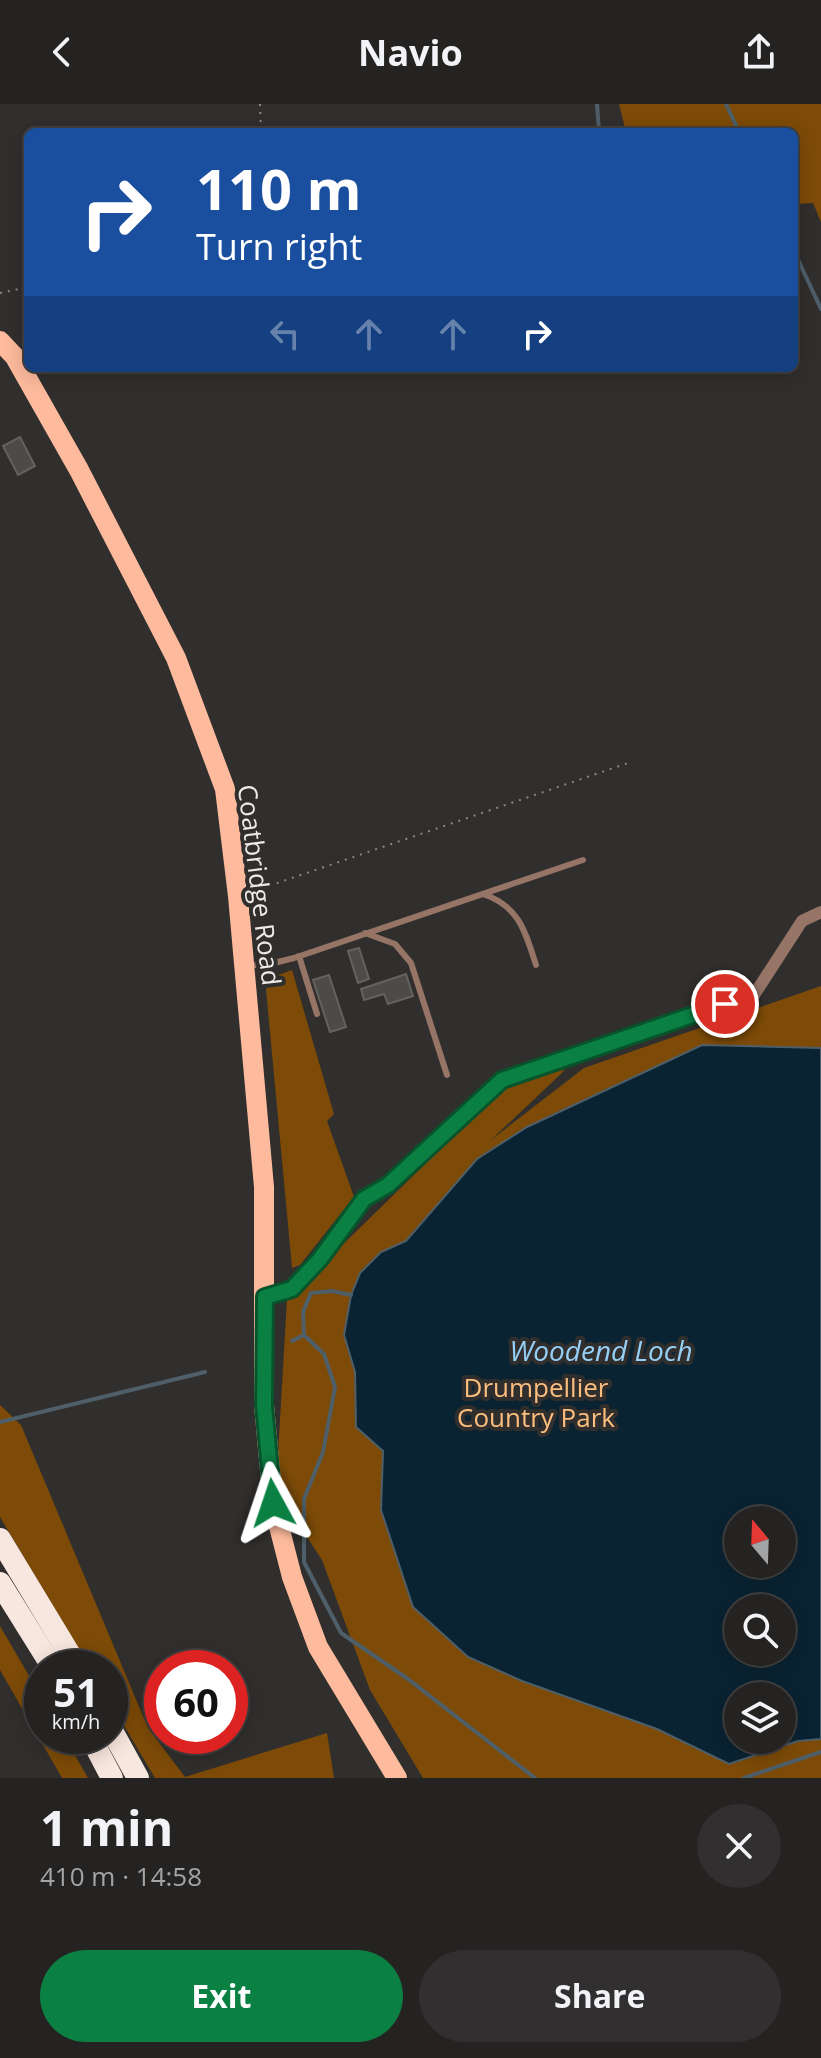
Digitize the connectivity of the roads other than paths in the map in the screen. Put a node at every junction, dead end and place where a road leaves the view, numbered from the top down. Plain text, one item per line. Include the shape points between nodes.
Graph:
1 (0, 341) edge
2 (583, 860) dead end
3 (483, 894) junction
4 (821, 912) edge
5 (365, 933) junction
6 (299, 956) junction
7 (245, 965) junction
8 (536, 965) dead end
9 (317, 1014) dead end
10 (447, 1075) dead end
11 (265, 1297) junction
12 (0, 1539) edge
13 (0, 1583) edge
14 (42, 1650) edge
15 (67, 1650) edge
16 (99, 1754) edge
17 (125, 1754) edge
18 (112, 1778) edge
19 (138, 1778) edge
20 (397, 1778) edge

1 - 7 main road, Coatbridge Road via 15,357 79,470 176,658 225,789
2 - 3 lane
3 - 5 lane
3 - 8 lane via 499,899 521,919
4 - 11 street via 802,921 754,995 502,1080 388,1185 364,1199 292,1289
5 - 6 lane
5 - 10 lane via 395,944 411,963
6 - 7 lane
6 - 9 lane
7 - 11 main road, Coatbridge Road via 264,1187
11 - 20 main road, Coatbridge Road via 264,1405 273,1503 292,1577 318,1647
12 - 15 highway
13 - 14 highway
16 - 18 highway
17 - 19 highway

